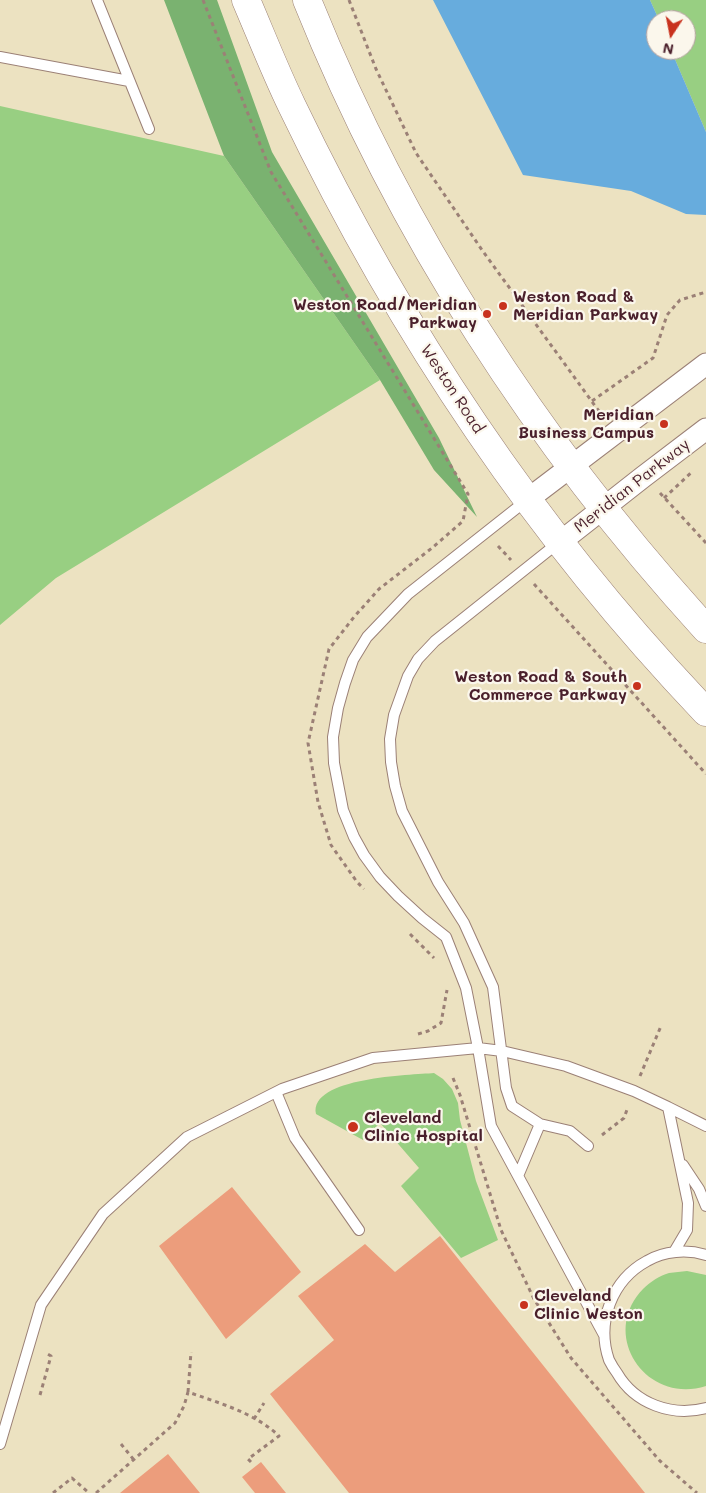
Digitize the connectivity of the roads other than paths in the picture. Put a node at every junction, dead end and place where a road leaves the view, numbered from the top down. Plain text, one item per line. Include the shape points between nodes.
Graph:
1 (97, 0) edge
2 (246, 0) edge
3 (307, 0) edge
4 (0, 57) edge
5 (129, 81) junction
6 (149, 129) dead end
7 (706, 364) edge
8 (706, 430) edge
9 (570, 466) junction
10 (528, 500) junction
11 (603, 508) junction
12 (559, 542) junction
13 (706, 630) edge
14 (706, 712) edge
15 (478, 1048) junction
16 (502, 1051) junction
17 (276, 1092) junction
18 (668, 1107) junction
19 (540, 1124) junction
20 (706, 1126) edge
21 (588, 1146) dead end
22 (679, 1160) junction
23 (518, 1176) junction
24 (706, 1206) edge
25 (359, 1230) dead end
26 (674, 1252) junction
27 (706, 1255) edge
28 (604, 1335) junction
29 (706, 1408) edge
30 (0, 1444) edge

1 - 5 lane
2 - 10 main road, Weston Road via 291,104 370,258 444,380
3 - 9 main road via 373,148 440,271
4 - 5 lane
5 - 6 lane
7 - 9 street
8 - 11 street, Meridian Parkway
9 - 10 street
9 - 11 main road
10 - 12 main road, Weston Road
10 - 15 lane via 408,594 367,637 345,683 334,737 338,788 354,837 380,878 446,937 466,988
11 - 12 street, Meridian Parkway
11 - 13 main road
12 - 14 main road, Weston Road via 661,664
12 - 16 lane via 435,640 418,659 400,694 390,739 391,762 402,812 438,882 464,923 493,987
15 - 16 lane
15 - 17 lane via 373,1058
15 - 23 lane via 491,1126
16 - 18 lane via 566,1066
16 - 19 lane via 506,1088 512,1106
17 - 25 lane via 295,1138
17 - 30 lane via 187,1137 102,1214 41,1305
18 - 20 lane
18 - 22 lane
19 - 21 lane via 570,1131
19 - 23 lane
22 - 24 lane via 699,1189
22 - 26 lane via 688,1203 687,1230
23 - 28 lane
26 - 27 lane
26 - 28 lane via 654,1257 637,1267 619,1285 607,1309
28 - 29 lane via 609,1360 622,1383 642,1400 666,1410 693,1412

